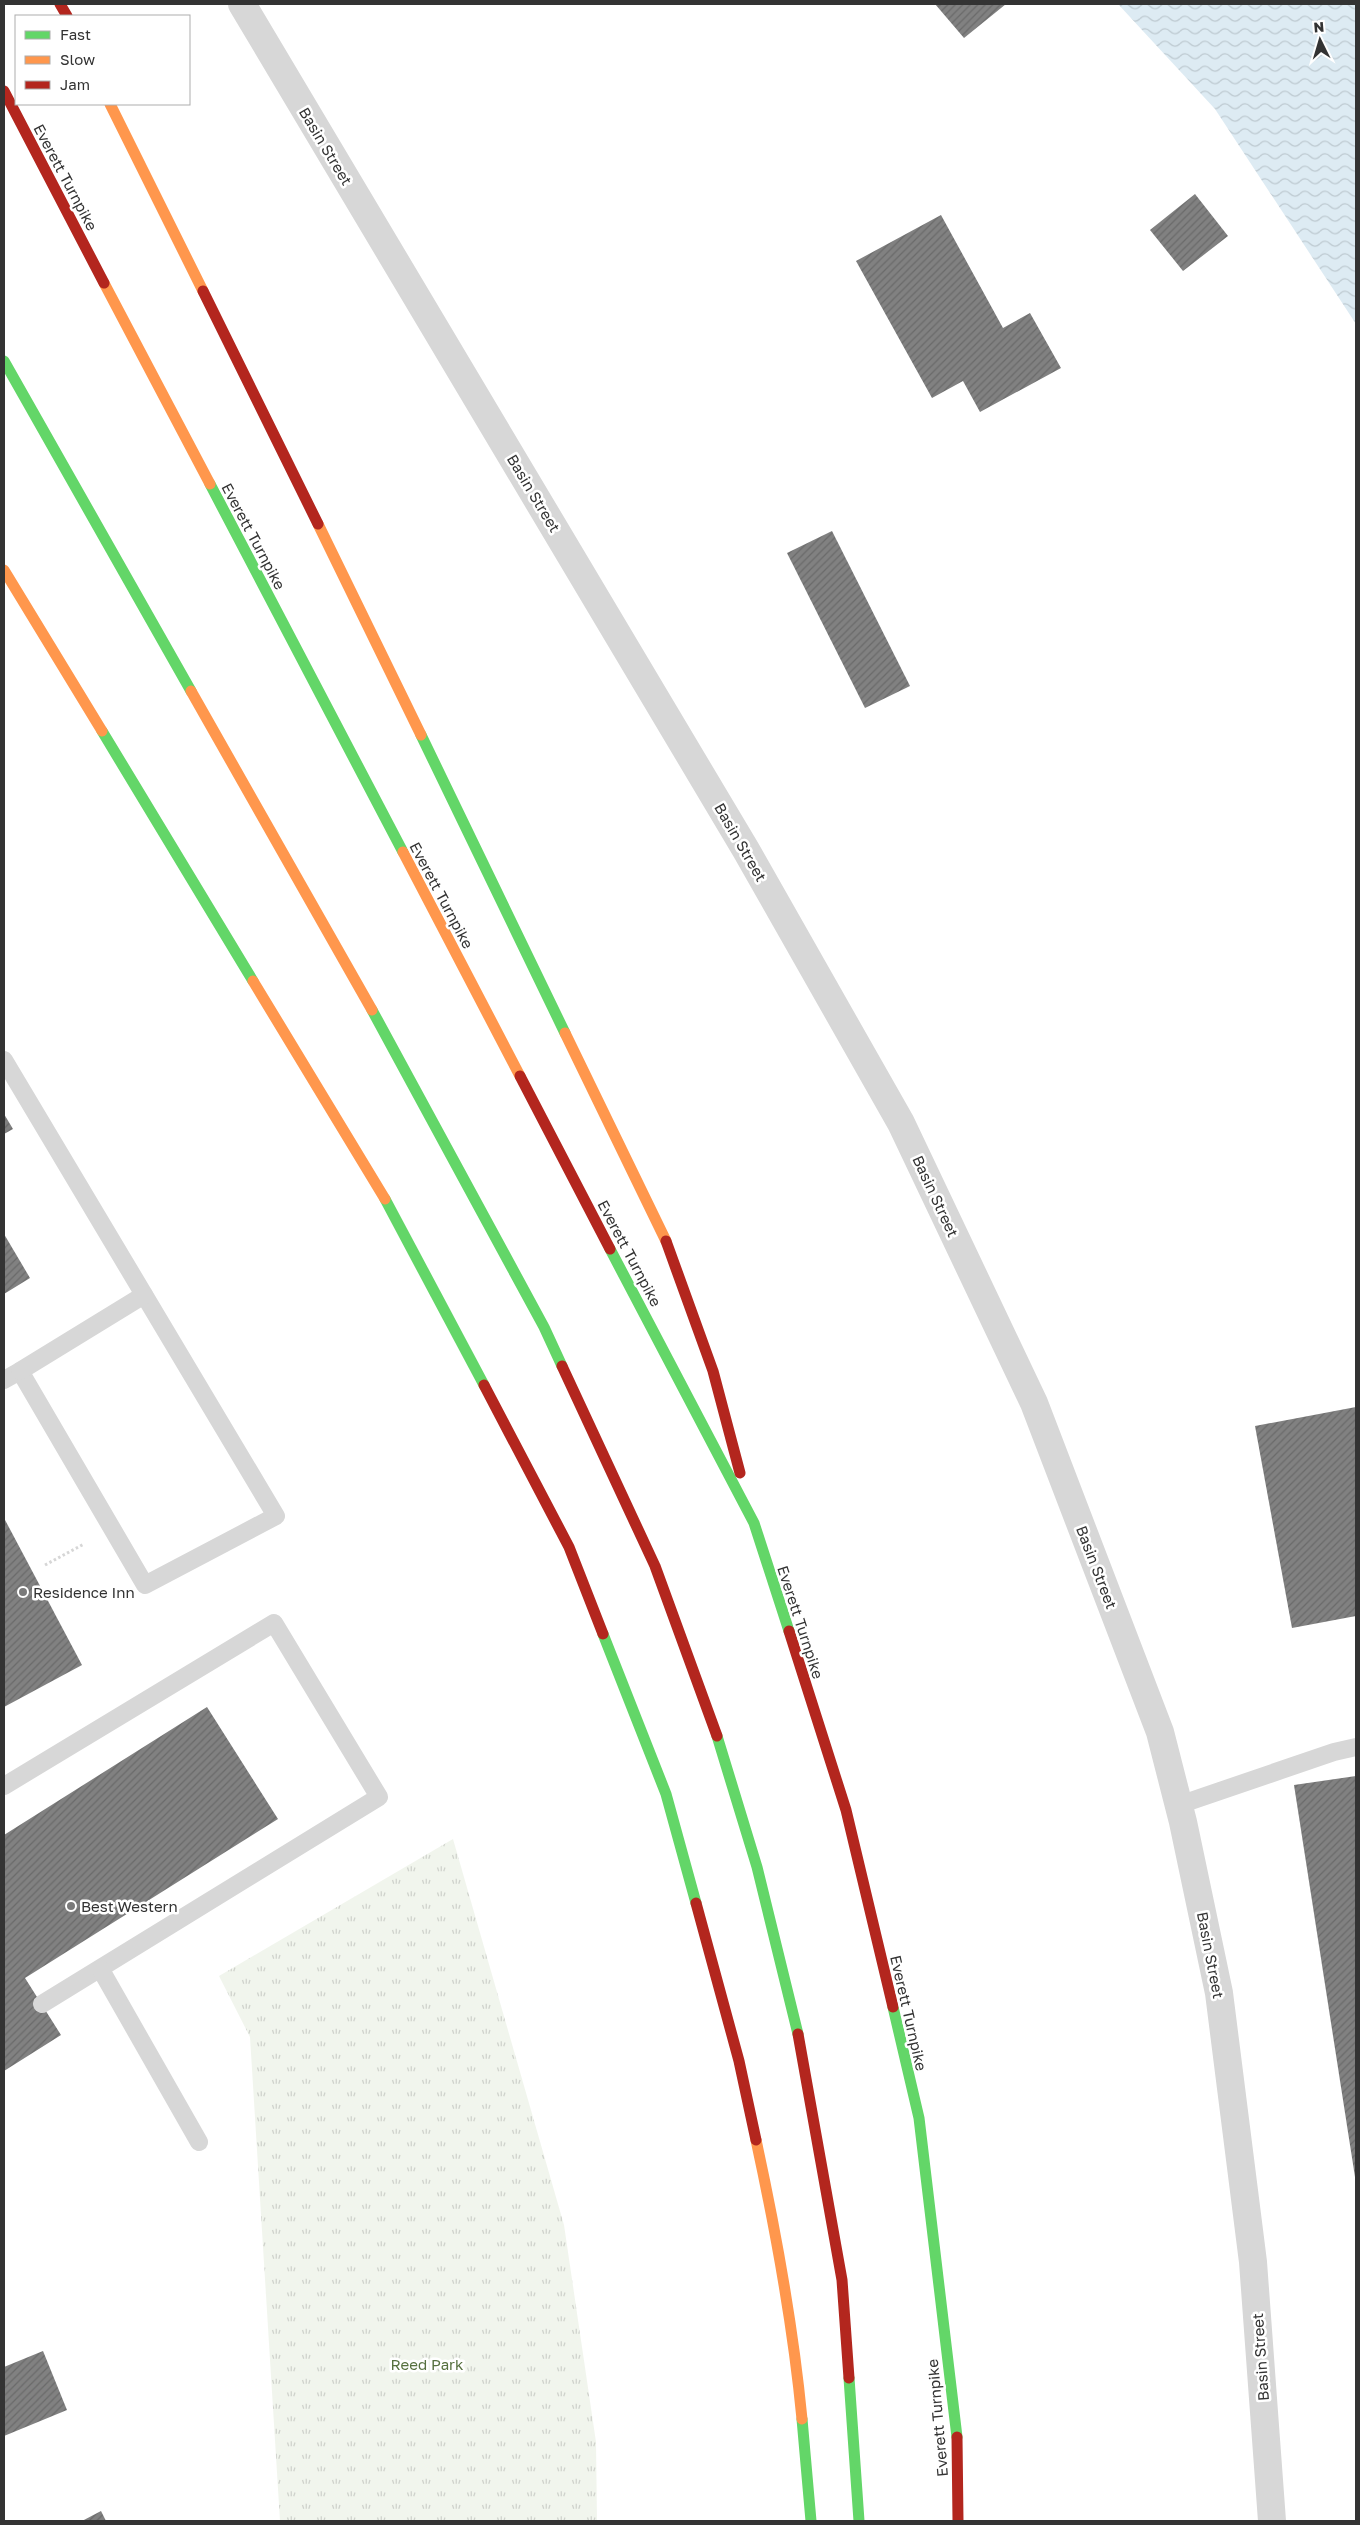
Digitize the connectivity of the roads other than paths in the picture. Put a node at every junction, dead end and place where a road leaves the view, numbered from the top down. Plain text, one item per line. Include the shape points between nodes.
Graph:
1 (60, 4) edge
2 (242, 4) edge
3 (66, 15) edge
4 (4, 91) edge
5 (110, 105) edge
6 (4, 361) edge
7 (4, 570) edge
8 (4, 1060) edge
9 (144, 1295) junction
10 (20, 1371) junction
11 (4, 1380) edge
12 (754, 1523) junction
13 (1356, 1747) edge
14 (4, 1786) edge
15 (1179, 1804) junction
16 (100, 1970) junction
17 (42, 2004) dead end
18 (199, 2142) dead end
19 (811, 2521) edge
20 (859, 2521) edge
21 (958, 2521) edge
22 (1272, 2521) edge

1 - 3 highway
2 - 15 street, Basin Street via 741,842 901,1122 1034,1403 1160,1732
4 - 12 highway, Everett Turnpike
5 - 12 highway via 297,478 672,1253 713,1371
6 - 20 highway via 419,1094 544,1328 655,1566 711,1715 757,1867 796,2021 842,2280
7 - 19 highway via 398,1220 569,1547 666,1794 739,2061 775,2226 796,2358
8 - 9 lane
9 - 10 lane
9 - 10 lane via 276,1516 145,1585
10 - 11 lane
12 - 21 highway, Everett Turnpike via 846,1810 919,2118 957,2433
13 - 15 lane
14 - 16 lane via 274,1623 379,1797
15 - 22 street, Basin Street via 1219,1993 1253,2262
16 - 17 lane
16 - 18 lane

